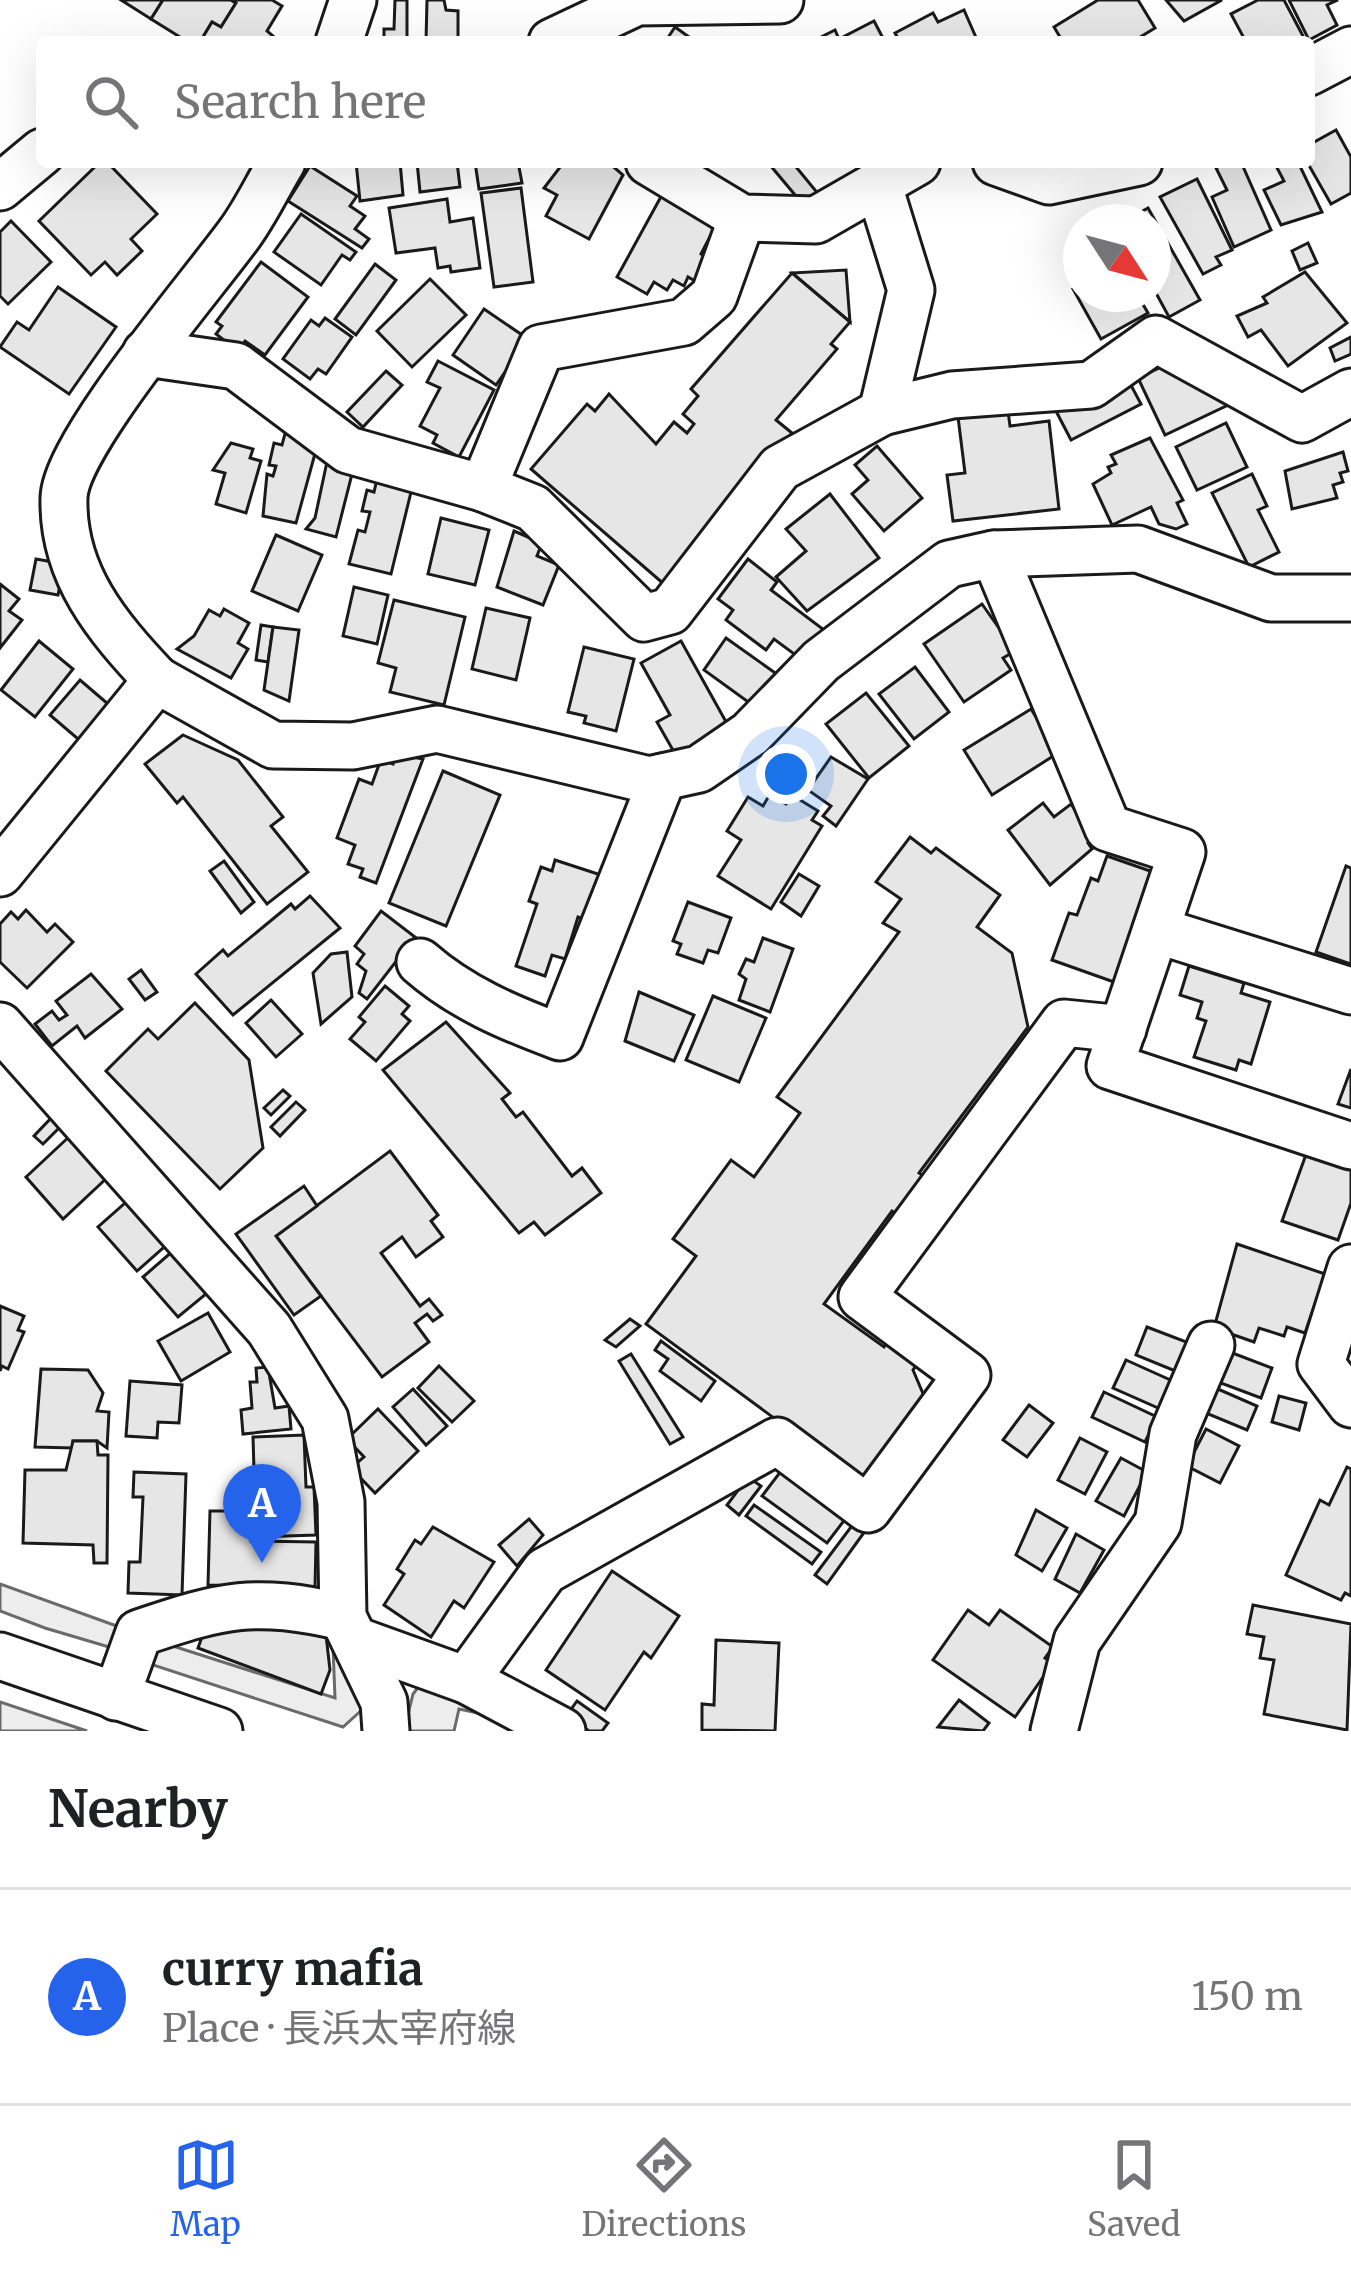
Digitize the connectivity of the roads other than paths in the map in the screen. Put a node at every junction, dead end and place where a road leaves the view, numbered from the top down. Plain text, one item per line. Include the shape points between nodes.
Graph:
1 (353, 0) edge
2 (780, 0) edge
3 (341, 36) edge
4 (565, 36) edge
5 (1351, 50) edge
6 (1315, 69) edge
7 (36, 157) edge
8 (279, 168) edge
9 (659, 168) edge
10 (1012, 168) edge
11 (1110, 168) edge
12 (898, 173) edge
13 (0, 187) edge
14 (742, 218) junction
15 (146, 353) junction
16 (1351, 392) edge
17 (882, 412) junction
18 (483, 488) junction
19 (994, 554) junction
20 (1351, 598) edge
21 (157, 680) junction
22 (663, 777) junction
23 (0, 873) edge
24 (1156, 930) junction
25 (420, 962) dead end
26 (1351, 992) edge
27 (0, 1026) edge
28 (1123, 1029) junction
29 (1351, 1146) edge
30 (1351, 1268) edge
31 (1211, 1346) dead end
32 (1351, 1404) edge
33 (349, 1628) junction
34 (0, 1656) edge
35 (466, 1680) junction
36 (116, 1696) junction
37 (220, 1731) edge
38 (386, 1731) edge
39 (562, 1731) edge
40 (1054, 1731) edge

1 - 3 street
2 - 4 street via 637,2
5 - 6 street
7 - 13 street
8 - 15 street via 242,231
9 - 14 street
10 - 11 street via 1048,181
12 - 14 street via 816,220
12 - 17 street via 911,290
14 - 18 street via 714,296 684,322 541,348
15 - 18 street via 236,366 348,450
15 - 21 street via 63,492 80,582 110,630
16 - 17 street via 1302,419 1156,339 1090,385 952,395
17 - 18 street via 780,468 670,611 644,618 533,508
19 - 20 street via 1138,549 1271,598
19 - 22 street via 949,564 821,661 750,734 699,770
19 - 24 street via 1108,828 1182,852
21 - 22 street via 273,745 353,746 437,729
21 - 23 street
22 - 25 street via 560,1037 502,1016
24 - 26 street
24 - 28 street
27 - 33 street via 269,1329 325,1419 341,1502
28 - 29 street via 1110,1066
28 - 35 street via 1064,1023 862,1297 967,1375 868,1509 777,1441 545,1571
30 - 32 street via 1321,1364
31 - 40 street via 1173,1434 1158,1523 1077,1641
33 - 35 street
33 - 36 street via 279,1603 231,1604 139,1633
33 - 38 street via 384,1702
34 - 36 street
35 - 39 street
36 - 37 street

